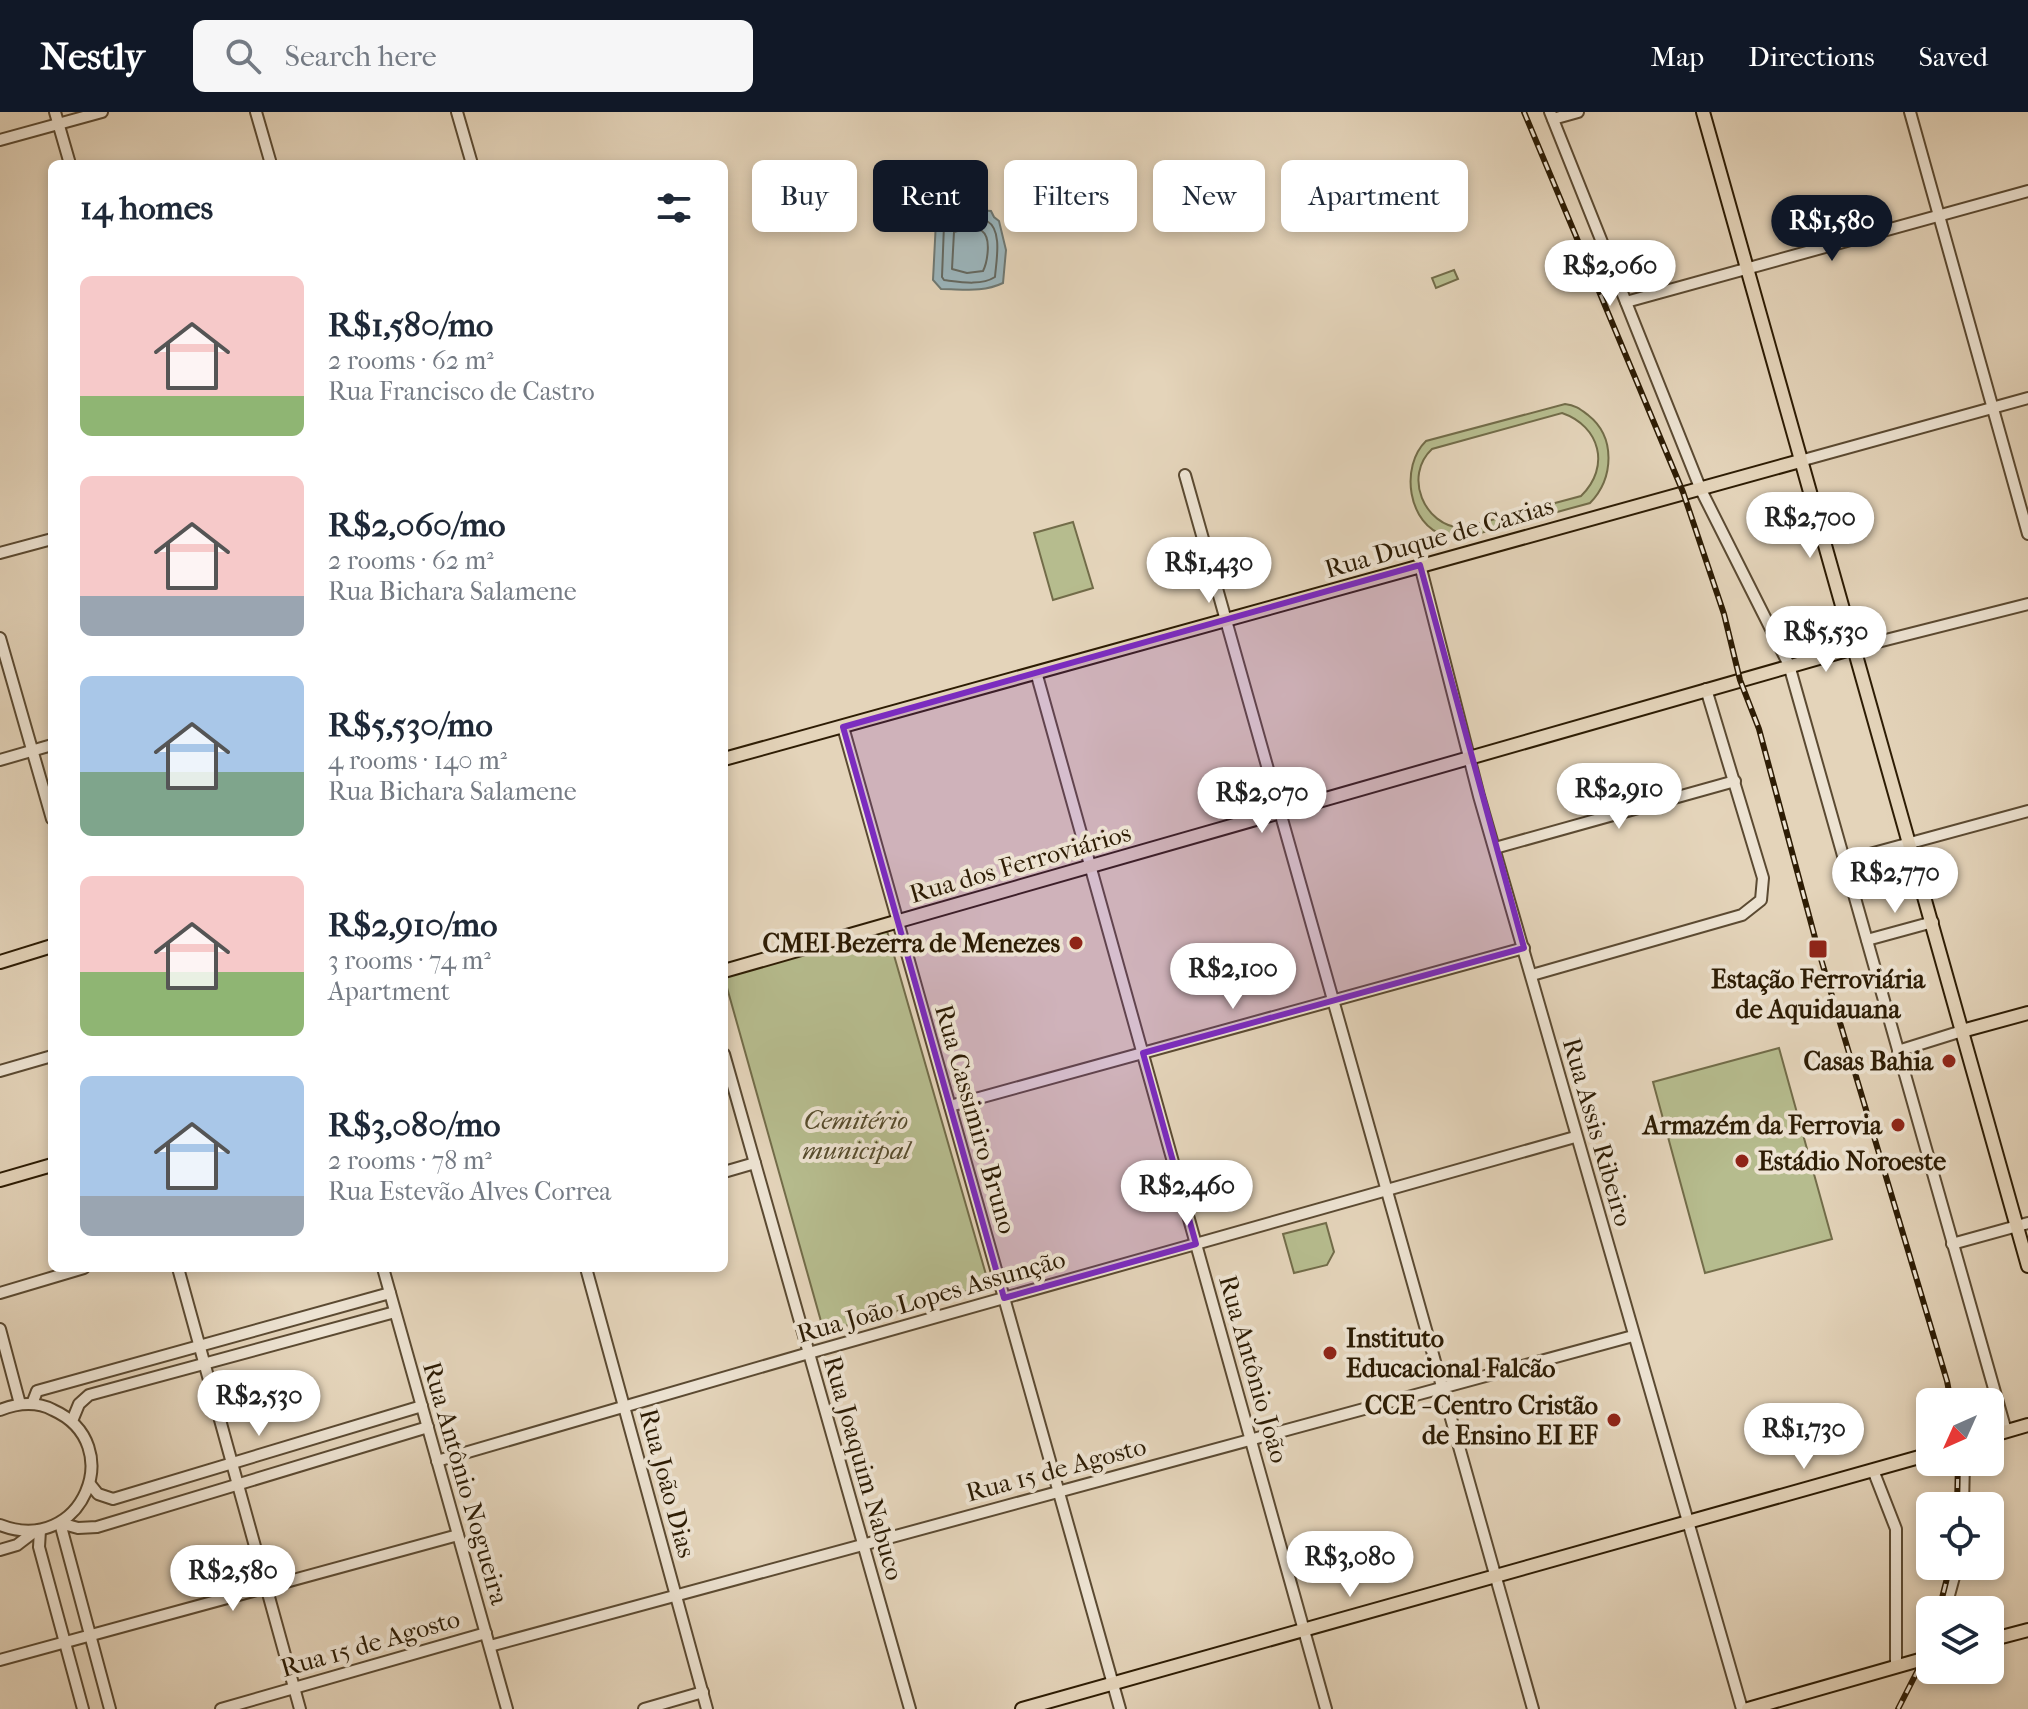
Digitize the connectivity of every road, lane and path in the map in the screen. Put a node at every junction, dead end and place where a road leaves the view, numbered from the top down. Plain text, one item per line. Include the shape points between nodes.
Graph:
1 (55, 112) edge
2 (102, 112) edge
3 (256, 112) edge
4 (457, 112) edge
5 (1578, 112) edge
6 (1703, 112) edge
7 (1910, 112) edge
8 (1552, 116) edge
9 (58, 124) junction
10 (0, 140) edge
11 (69, 160) edge
12 (270, 160) edge
13 (471, 160) edge
14 (2028, 191) edge
15 (1939, 215) junction
16 (1746, 269) junction
17 (1626, 302) junction
18 (2028, 398) edge
19 (1993, 408) junction
20 (1800, 461) junction
21 (1185, 475) dead end
22 (1701, 490) junction
23 (2028, 534) edge
24 (48, 540) edge
25 (0, 553) edge
26 (1420, 565) junction
27 (2028, 604) edge
28 (1227, 618) junction
29 (0, 638) edge
30 (1854, 648) junction
31 (1789, 665) junction
32 (1036, 672) junction
33 (1706, 689) junction
34 (843, 727) junction
35 (48, 746) edge
36 (32, 751) junction
37 (1470, 757) junction
38 (728, 758) edge
39 (0, 760) edge
40 (1735, 781) junction
41 (48, 805) edge
42 (1281, 811) junction
43 (2028, 811) edge
44 (1909, 844) junction
45 (1495, 848) junction
46 (1844, 861) junction
47 (1091, 866) junction
48 (897, 921) junction
49 (1933, 922) junction
50 (1867, 940) junction
51 (48, 947) edge
52 (1524, 948) junction
53 (0, 962) edge
54 (728, 970) edge
55 (1532, 975) junction
56 (1333, 1001) junction
57 (2028, 1013) edge
58 (1962, 1031) junction
59 (1898, 1051) junction
60 (1143, 1053) junction
61 (48, 1057) edge
62 (728, 1068) edge
63 (0, 1071) edge
64 (950, 1106) junction
65 (1575, 1137) junction
66 (755, 1163) junction
67 (48, 1166) edge
68 (728, 1171) edge
69 (0, 1180) edge
70 (1386, 1190) junction
71 (2022, 1224) edge
72 (1196, 1244) junction
73 (1952, 1244) junction
74 (2028, 1266) edge
75 (71, 1272) edge
76 (179, 1272) edge
77 (384, 1272) edge
78 (587, 1272) edge
79 (0, 1293) edge
80 (390, 1293) junction
81 (1004, 1298) junction
82 (395, 1312) junction
83 (0, 1329) edge
84 (1633, 1336) junction
85 (199, 1346) junction
86 (809, 1353) junction
87 (204, 1364) junction
88 (1443, 1389) junction
89 (26, 1404) junction
90 (422, 1406) junction
91 (624, 1406) junction
92 (0, 1410) edge
93 (72, 1421) junction
94 (2028, 1425) edge
95 (428, 1427) junction
96 (2006, 1431) joint
97 (1251, 1439) junction
98 (1916, 1458) edge
99 (437, 1461) junction
100 (232, 1464) junction
101 (1873, 1470) junction
102 (90, 1484) junction
103 (238, 1484) junction
104 (1058, 1492) junction
105 (60, 1523) junction
106 (1688, 1524) junction
107 (0, 1525) edge
108 (37, 1531) junction
109 (458, 1535) junction
110 (863, 1545) junction
111 (0, 1550) edge
112 (1495, 1577) junction
113 (266, 1586) junction
114 (676, 1595) junction
115 (2028, 1630) edge
116 (1303, 1631) junction
117 (486, 1633) junction
118 (90, 1636) junction
119 (2004, 1636) edge
120 (65, 1642) junction
121 (490, 1646) junction
122 (0, 1660) edge
123 (1916, 1661) edge
124 (1896, 1666) junction
125 (1113, 1684) junction
126 (294, 1688) junction
127 (703, 1692) junction
128 (83, 1709) edge
129 (110, 1709) edge
130 (221, 1709) edge
131 (300, 1709) edge
132 (507, 1709) edge
133 (644, 1709) edge
134 (707, 1709) edge
135 (910, 1709) edge
136 (1022, 1709) edge
137 (1120, 1709) edge
138 (1326, 1709) edge
139 (1533, 1709) edge
140 (1742, 1709) edge
141 (1748, 1709) edge

1 - 9 street
2 - 9 street
3 - 12 street
4 - 13 street
5 - 8 street
6 - 16 main road
7 - 15 street
8 - 17 street
9 - 10 street
9 - 11 street
14 - 15 street
15 - 16 street
15 - 19 street
16 - 17 street
16 - 20 main road
17 - 22 street
18 - 19 street, Rua Duque de Caxias
19 - 20 street, Rua Duque de Caxias
19 - 23 street
20 - 22 main road, Rua Duque de Caxias
20 - 30 main road
21 - 28 street
22 - 26 main road, Rua Duque de Caxias
22 - 31 street
24 - 25 street
26 - 28 main road, Rua Duque de Caxias
26 - 37 street, Rua Assis Ribeiro
27 - 30 street
28 - 32 main road, Rua Duque de Caxias
28 - 42 street
29 - 36 street
30 - 31 main road, Rua dos Ferroviários
30 - 44 main road
31 - 33 main road, Rua dos Ferroviários
31 - 46 street
32 - 34 main road, Rua Duque de Caxias
32 - 47 street, Rua Antônio João
33 - 37 main road, Rua dos Ferroviários
33 - 40 street
34 - 38 main road, Rua Duque de Caxias
34 - 48 street, Rua Cassimiro Bruno
35 - 36 street
36 - 39 street
36 - 41 street
37 - 42 main road, Rua dos Ferroviários
37 - 45 street, Rua Assis Ribeiro
40 - 45 street
40 - 55 street via 1763,878 1761,900 1742,915
42 - 47 main road, Rua dos Ferroviários
42 - 56 street
43 - 44 street
44 - 46 street
44 - 49 main road
45 - 52 street, Rua Assis Ribeiro
46 - 50 street
47 - 48 main road, Rua dos Ferroviários
47 - 60 street, Rua Antônio João
48 - 54 main road, Rua dos Ferroviários
48 - 64 street, Rua Cassimiro Bruno
49 - 50 street
49 - 58 main road
50 - 59 street
51 - 53 main road
52 - 55 street, Rua Assis Ribeiro
52 - 56 street
55 - 65 street, Rua Assis Ribeiro
56 - 60 street
56 - 70 street
57 - 58 main road
58 - 59 street
58 - 71 main road
59 - 73 street
60 - 64 street
60 - 72 street, Rua Antônio João
61 - 63 street
62 - 66 street, Rua Joaquim Nabuco
64 - 81 street, Rua Cassimiro Bruno
65 - 70 street, Rua João Lopes Assunção
65 - 84 street, Rua Assis Ribeiro
66 - 68 street
66 - 86 street, Rua Joaquim Nabuco
67 - 69 main road
70 - 72 street, Rua João Lopes Assunção
70 - 88 street
71 - 73 street
71 - 74 main road
72 - 81 street, Rua João Lopes Assunção
72 - 97 street, Rua Antônio João
73 - 96 street
75 - 79 street
76 - 85 street
77 - 80 street, Rua Antônio Nogueira
78 - 91 street, Rua João Dias
80 - 82 street, Rua Antônio Nogueira
80 - 85 street
81 - 86 street, Rua João Lopes Assunção
81 - 104 street, Rua Cassimiro Bruno
82 - 87 street
82 - 90 street, Rua Antônio Nogueira
83 - 89 street
84 - 88 street, Rua 15 de Agosto
84 - 106 street, Rua Assis Ribeiro
85 - 87 street
85 - 89 street via 37,1391
86 - 91 street, Rua João Lopes Assunção
86 - 110 street, Rua Joaquim Nabuco
87 - 93 street via 89,1395
87 - 100 street
88 - 97 street, Rua 15 de Agosto
88 - 112 street
89 - 92 street
89 - 93 street via 47,1406
90 - 95 street, Rua Antônio Nogueira
90 - 100 street
91 - 99 street, Rua João Lopes Assunção
91 - 114 street, Rua João Dias
93 - 102 street via 89,1450
94 - 96 main road
95 - 99 street, Rua Antônio Nogueira
95 - 103 street
97 - 104 street, Rua 15 de Agosto
97 - 116 street, Rua Antônio João
98 - 101 main road
99 - 109 street, Rua Antônio Nogueira
100 - 102 street via 113,1499 98,1494
100 - 103 street
101 - 106 main road
101 - 124 street via 1896,1529
102 - 105 street via 73,1513
103 - 105 street via 97,1527
103 - 113 street
104 - 110 street, Rua 15 de Agosto
104 - 125 street, Rua Cassimiro Bruno
105 - 108 street
105 - 118 street
106 - 112 main road
106 - 140 street, Rua Assis Ribeiro
107 - 108 street
108 - 111 street
108 - 120 street
109 - 113 street
109 - 117 street, Rua Antônio Nogueira
110 - 114 street, Rua 15 de Agosto
110 - 135 street, Rua Joaquim Nabuco
112 - 116 main road
112 - 139 street
113 - 118 street
113 - 126 street
114 - 121 street, Rua 15 de Agosto
114 - 127 street, Rua João Dias
115 - 119 main road
116 - 125 main road
116 - 138 street, Rua Antônio João
117 - 121 street, Rua Antônio Nogueira
117 - 126 street, Rua 15 de Agosto
118 - 120 street
118 - 129 street
120 - 122 street
120 - 128 street
121 - 132 street, Rua Antônio Nogueira
123 - 124 main road
124 - 141 main road
125 - 136 main road
125 - 137 street, Rua Cassimiro Bruno
126 - 130 street, Rua 15 de Agosto
126 - 131 street
127 - 133 street
127 - 134 street, Rua João Dias

